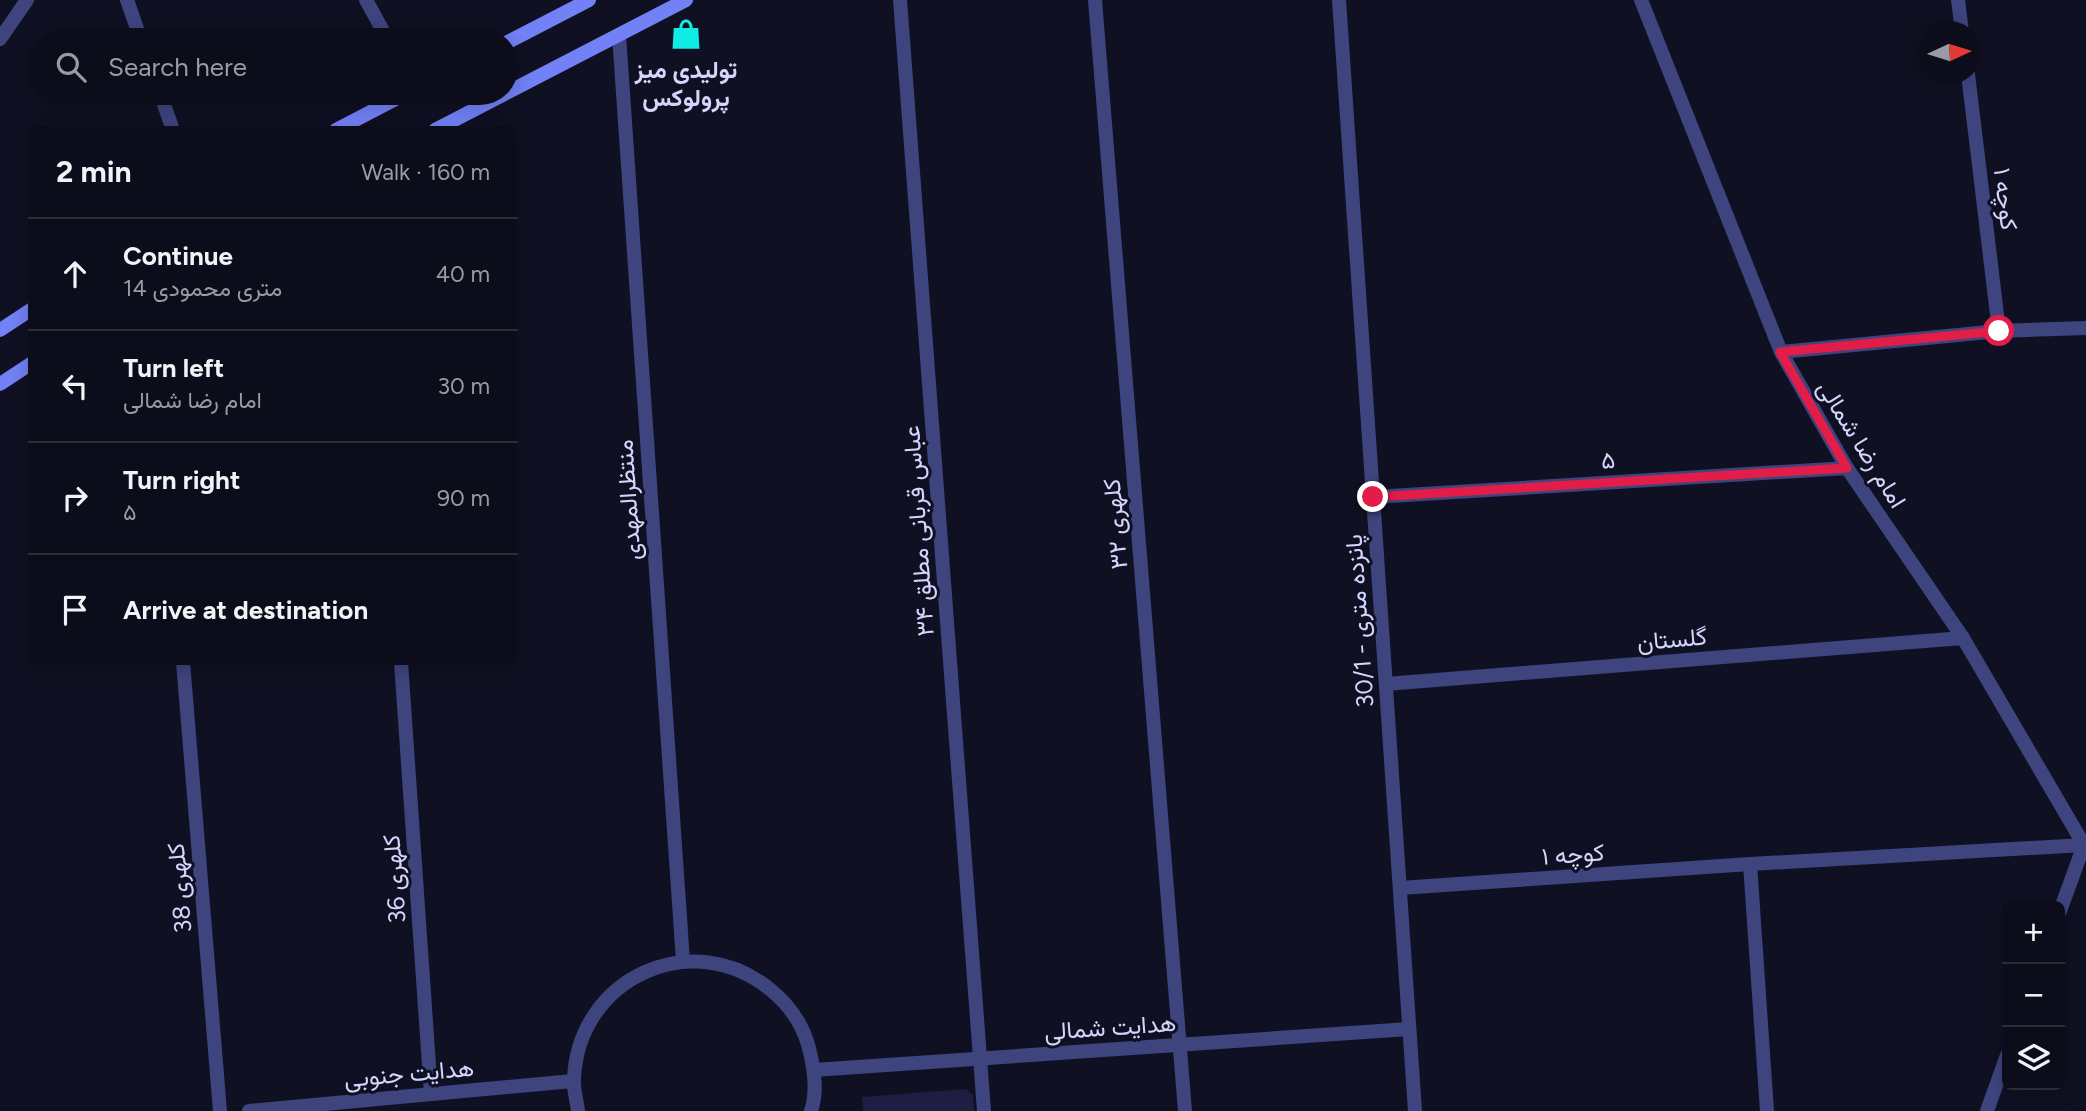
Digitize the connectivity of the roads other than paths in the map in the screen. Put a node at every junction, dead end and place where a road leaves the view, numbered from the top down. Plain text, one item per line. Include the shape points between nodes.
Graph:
1 (27, 0) edge
2 (127, 0) edge
3 (366, 0) edge
4 (589, 0) edge
5 (686, 0) edge
6 (900, 0) edge
7 (1095, 0) edge
8 (1339, 0) edge
9 (1641, 0) edge
10 (1958, 0) edge
11 (1961, 21) edge
12 (137, 28) edge
13 (381, 28) edge
14 (619, 36) junction
15 (518, 37) edge
16 (0, 40) edge
17 (1969, 84) edge
18 (518, 88) edge
19 (164, 105) edge
20 (384, 105) edge
21 (484, 105) edge
22 (172, 126) edge
23 (344, 126) edge
24 (443, 126) edge
25 (28, 312) edge
26 (2086, 327) edge
27 (0, 330) edge
28 (1999, 331) junction
29 (1780, 352) junction
30 (28, 366) edge
31 (0, 384) edge
32 (1847, 468) junction
33 (1373, 497) junction
34 (1963, 638) junction
35 (183, 665) edge
36 (401, 665) edge
37 (1386, 684) junction
38 (2084, 845) junction
39 (1750, 864) junction
40 (1399, 888) junction
41 (2064, 901) edge
42 (683, 961) junction
43 (1409, 1029) junction
44 (1181, 1045) junction
45 (981, 1058) junction
46 (2002, 1069) edge
47 (814, 1070) junction
48 (573, 1081) junction
49 (431, 1094) junction
50 (220, 1111) edge
51 (248, 1111) edge
52 (578, 1111) edge
53 (811, 1111) edge
54 (984, 1111) edge
55 (1185, 1111) edge
56 (1415, 1111) edge
57 (1767, 1111) edge
58 (1987, 1111) edge

1 - 16 street
2 - 12 street
3 - 13 street
4 - 15 main road
5 - 14 main road
6 - 45 street, عباس قربانی مطلق ۳۴
7 - 44 street, کلهری ۳۲
8 - 33 street, 30/1 - پانزده متری
9 - 29 street, امام رضا شمالی
10 - 11 street
14 - 18 main road
14 - 42 street, منتظرالمهدی
17 - 28 street, ۱ کوچه
19 - 22 street
20 - 23 main road
21 - 24 main road
25 - 27 main road
26 - 28 street
28 - 29 street
29 - 32 street, امام رضا شمالی
30 - 31 main road
32 - 33 street, ۵
32 - 34 street, امام رضا شمالی
33 - 37 street, 30/1 - پانزده متری
34 - 37 street, گلستان
34 - 38 street, امام رضا شمالی
35 - 50 street, کلهری 38
36 - 49 street, کلهری 36
37 - 40 street, 30/1 - پانزده متری
38 - 39 street, کوچه ۱
38 - 41 street
39 - 40 street, کوچه ۱
39 - 57 street
40 - 43 street, 30/1 - پانزده متری
42 - 47 street via 720,963 765,985 784,1001 804,1032
42 - 48 street via 649,969 619,987 595,1013 579,1044
43 - 44 street, هدایت شمالی
43 - 56 street, 30/1 - پانزده متری
44 - 45 street, هدایت شمالی
44 - 55 street, کلهری ۳۲
45 - 47 street, هدایت شمالی
45 - 54 street
46 - 58 street
47 - 53 street
48 - 49 street, هدایت جنوبی
48 - 52 street
49 - 51 street, هدایت جنوبی

